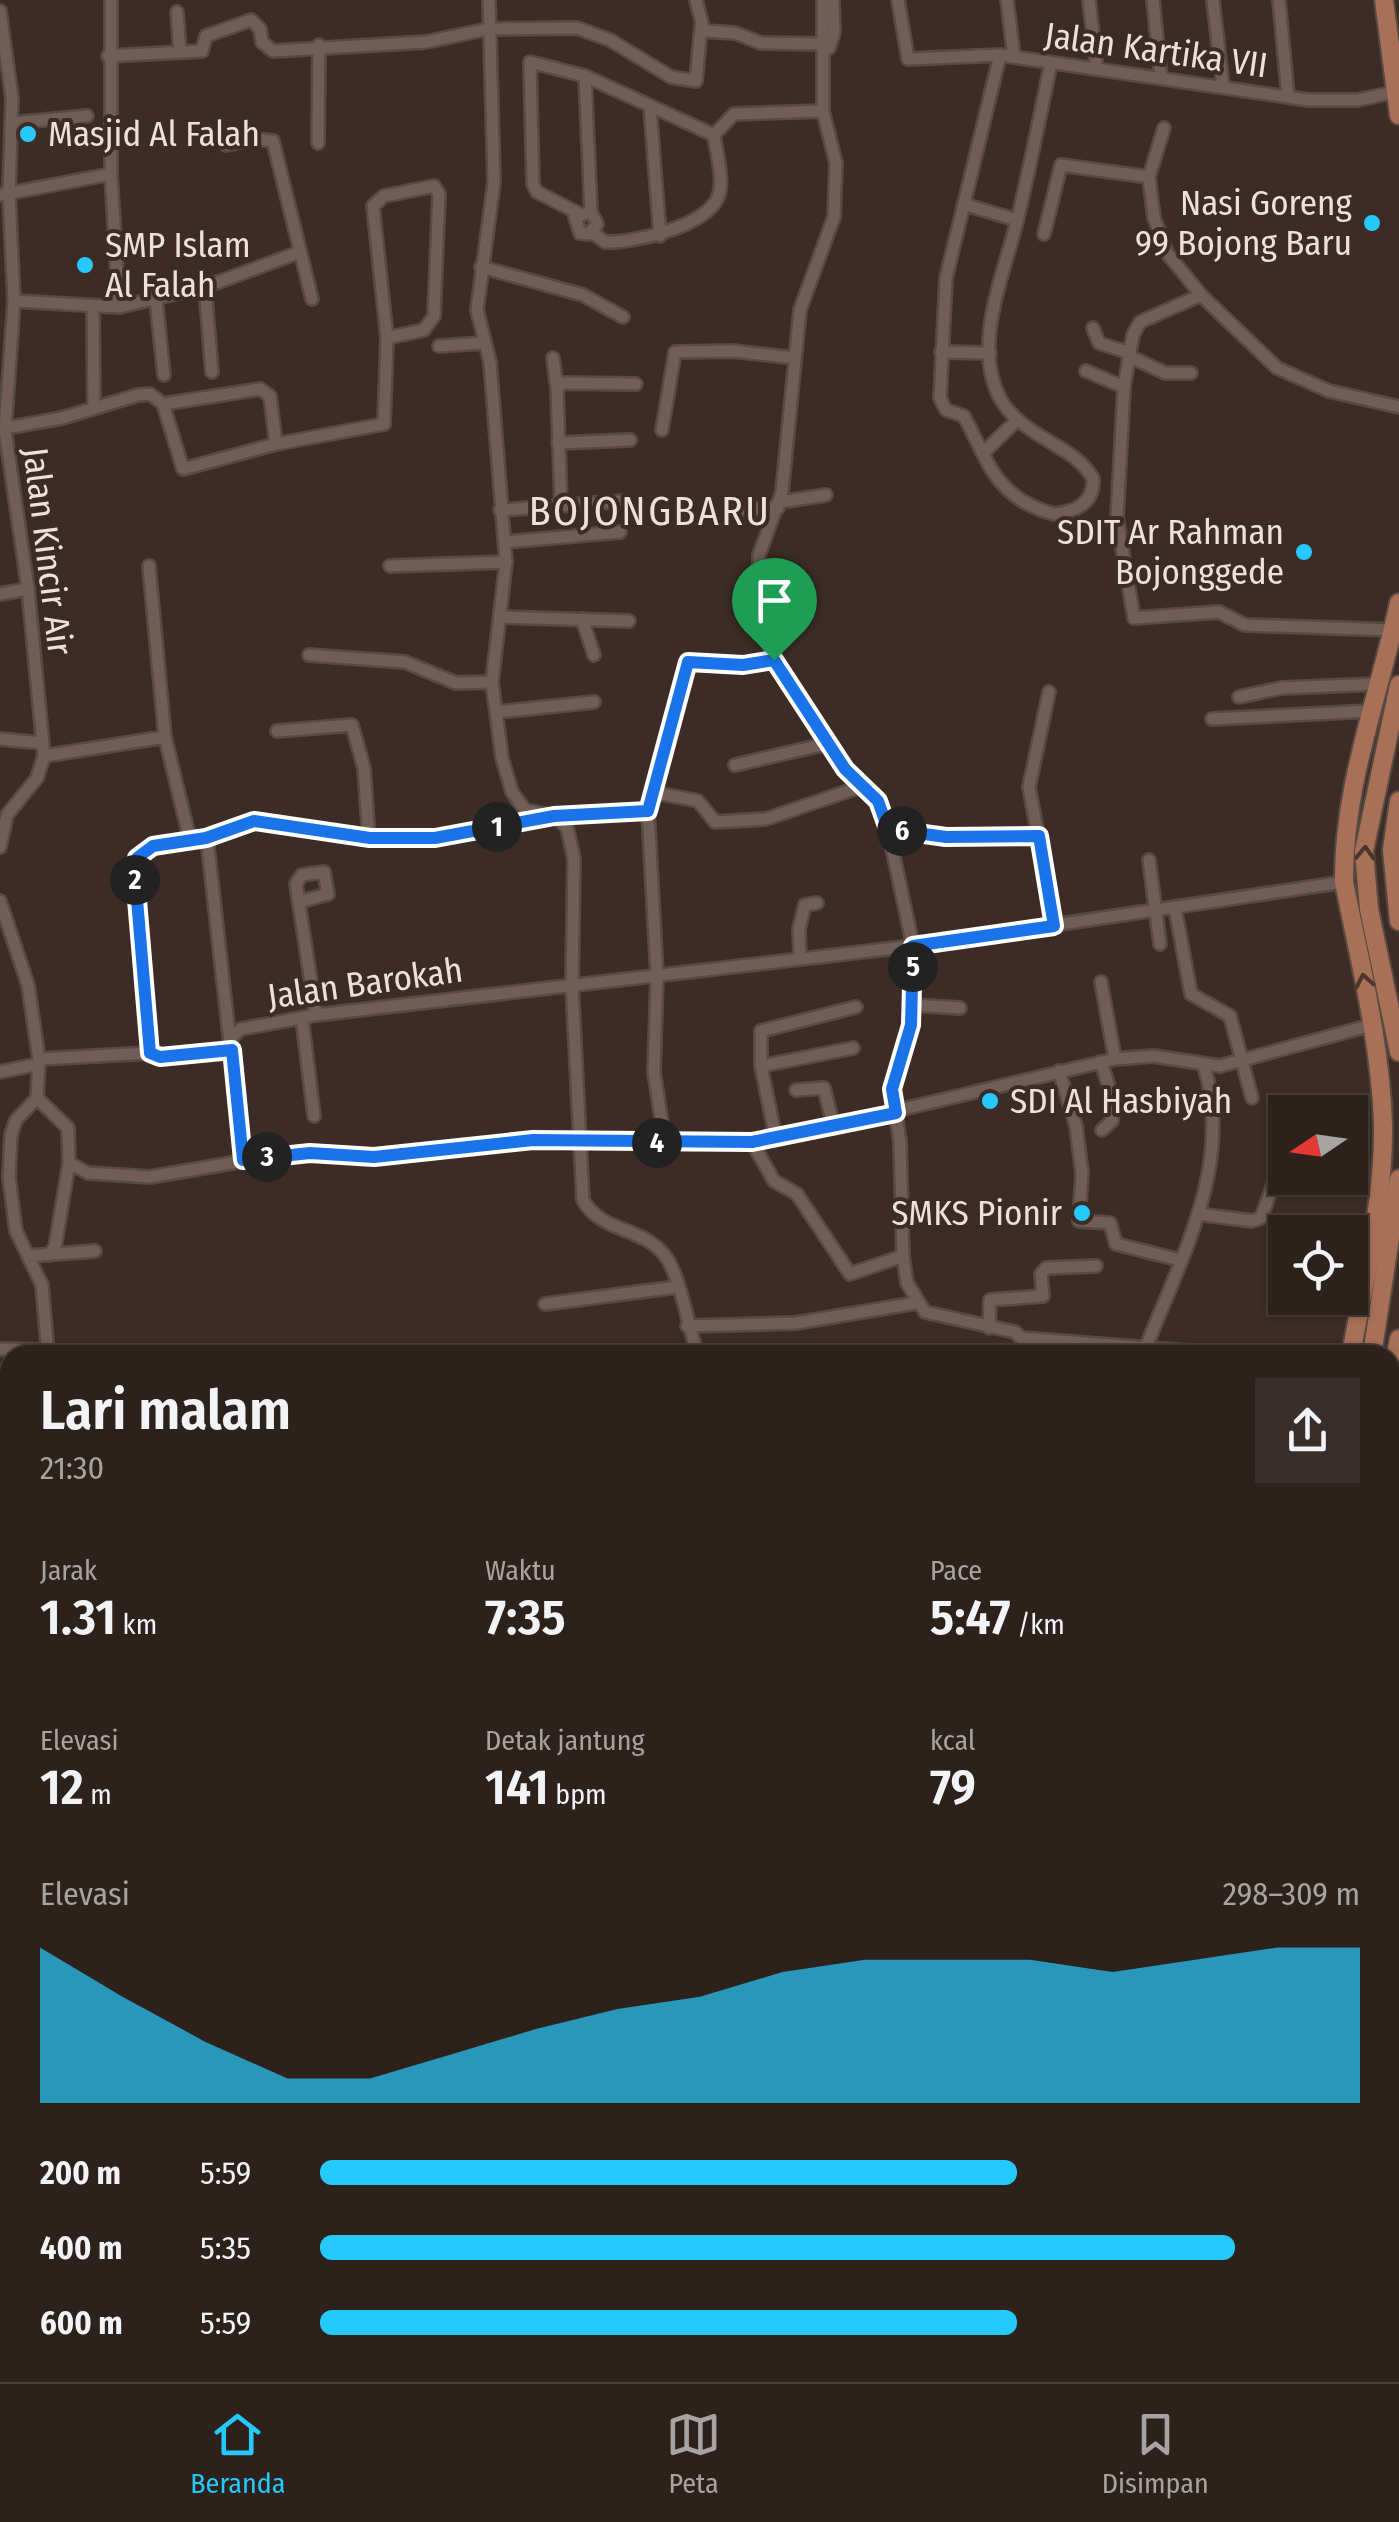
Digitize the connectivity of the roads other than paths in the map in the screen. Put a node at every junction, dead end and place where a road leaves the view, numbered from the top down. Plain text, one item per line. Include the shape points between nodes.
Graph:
1 (110, 0) edge
2 (490, 0) edge
3 (696, 0) edge
4 (823, 0) edge
5 (833, 0) edge
6 (898, 0) edge
7 (1007, 0) edge
8 (1089, 0) edge
9 (1153, 0) edge
10 (1214, 0) edge
11 (1278, 0) edge
12 (1384, 0) edge
13 (0, 11) edge
14 (177, 12) dead end
15 (700, 27) junction
16 (488, 29) junction
17 (319, 45) junction
18 (826, 50) junction
19 (180, 52) junction
20 (108, 56) junction
21 (1007, 56) junction
22 (1051, 62) junction
23 (1096, 69) junction
24 (585, 76) junction
25 (1162, 78) junction
26 (1223, 88) junction
27 (1395, 92) junction
28 (1288, 96) junction
29 (6, 104) edge
30 (650, 106) junction
31 (823, 111) junction
32 (1399, 115) edge
33 (86, 116) dead end
34 (11, 123) junction
35 (1164, 128) dead end
36 (714, 135) junction
37 (318, 143) dead end
38 (226, 145) dead end
39 (110, 174) junction
40 (1149, 177) junction
41 (4, 195) edge
42 (966, 205) junction
43 (584, 213) junction
44 (1017, 220) junction
45 (592, 232) junction
46 (1044, 234) dead end
47 (660, 236) junction
48 (300, 252) junction
49 (481, 267) junction
50 (205, 287) junction
51 (1202, 295) junction
52 (312, 298) dead end
53 (156, 300) junction
54 (14, 302) junction
55 (119, 307) junction
56 (93, 308) junction
57 (623, 317) dead end
58 (1093, 328) dead end
59 (387, 338) junction
60 (483, 343) junction
61 (439, 346) dead end
62 (941, 352) junction
63 (990, 353) junction
64 (1130, 354) junction
65 (553, 358) dead end
66 (794, 358) junction
67 (1086, 371) dead end
68 (212, 372) dead end
69 (1191, 372) dead end
70 (164, 376) dead end
71 (636, 384) dead end
72 (1124, 387) junction
73 (556, 388) junction
74 (163, 404) junction
75 (1399, 407) edge
76 (94, 408) junction
77 (1015, 422) junction
78 (2, 430) edge
79 (662, 430) dead end
80 (630, 440) dead end
81 (558, 443) junction
82 (276, 444) junction
83 (985, 451) junction
84 (826, 495) dead end
85 (623, 501) dead end
86 (561, 504) junction
87 (779, 505) junction
88 (730, 508) dead end
89 (500, 510) junction
90 (620, 532) dead end
91 (506, 542) junction
92 (506, 562) junction
93 (150, 566) dead end
94 (390, 566) dead end
95 (28, 588) junction
96 (0, 594) edge
97 (1399, 603) edge
98 (501, 617) junction
99 (582, 619) junction
100 (630, 621) dead end
101 (1393, 630) junction
102 (309, 655) dead end
103 (594, 655) dead end
104 (774, 660) junction
105 (492, 682) junction
106 (1378, 684) junction
107 (1399, 685) edge
108 (1048, 692) dead end
109 (1240, 696) dead end
110 (594, 702) dead end
111 (1371, 711) junction
112 (496, 712) junction
113 (1212, 719) dead end
114 (277, 730) dead end
115 (166, 737) junction
116 (0, 739) edge
117 (830, 743) junction
118 (43, 750) junction
119 (735, 765) dead end
120 (860, 787) junction
121 (652, 792) junction
122 (1399, 801) edge
123 (648, 811) junction
124 (554, 816) junction
125 (888, 829) junction
126 (1039, 836) junction
127 (206, 838) junction
128 (370, 838) junction
129 (190, 840) junction
130 (0, 847) edge
131 (1150, 860) dead end
132 (1344, 882) junction
133 (0, 901) edge
134 (299, 902) dead end
135 (816, 903) dead end
136 (1174, 908) junction
137 (1155, 910) junction
138 (1399, 921) edge
139 (1054, 926) junction
140 (6, 940) edge
141 (1160, 944) dead end
142 (913, 946) junction
143 (800, 958) junction
144 (658, 976) junction
145 (1101, 982) dead end
146 (572, 986) junction
147 (911, 1006) junction
148 (856, 1008) dead end
149 (960, 1008) dead end
150 (316, 1015) junction
151 (302, 1018) junction
152 (1372, 1025) junction
153 (232, 1044) junction
154 (853, 1048) dead end
155 (1399, 1052) edge
156 (150, 1053) junction
157 (1115, 1058) junction
158 (1242, 1061) junction
159 (39, 1062) junction
160 (1100, 1062) junction
161 (761, 1066) junction
162 (1204, 1066) junction
163 (1059, 1071) junction
164 (0, 1072) edge
165 (796, 1090) dead end
166 (36, 1098) junction
167 (1252, 1098) dead end
168 (896, 1113) junction
169 (314, 1116) dead end
170 (834, 1128) junction
171 (1102, 1130) dead end
172 (776, 1140) junction
173 (577, 1142) junction
174 (752, 1142) junction
175 (665, 1143) junction
176 (243, 1160) junction
177 (68, 1163) junction
178 (5, 1178) edge
179 (1399, 1179) edge
180 (1269, 1195) edge
181 (1198, 1214) junction
182 (95, 1251) dead end
183 (49, 1254) junction
184 (28, 1256) junction
185 (903, 1256) junction
186 (1180, 1260) junction
187 (1096, 1266) dead end
188 (677, 1288) junction
189 (916, 1303) junction
190 (544, 1304) dead end
191 (688, 1326) junction
192 (989, 1328) junction
193 (1021, 1338) junction
194 (47, 1345) edge
195 (695, 1345) edge
196 (1021, 1345) edge
197 (1087, 1345) edge
198 (1146, 1345) edge
199 (1353, 1345) edge
200 (1374, 1345) edge

1 - 20 street
2 - 16 street
3 - 15 street
4 - 18 street
5 - 18 street via 834,32
6 - 21 street, Jalan Kartika VII via 908,59
7 - 21 street
8 - 23 street
9 - 25 street
10 - 26 street
11 - 28 street
12 - 27 main road
13 - 29 street, Jalan Kincir Air via 10,64
14 - 19 street
15 - 16 street via 696,81 671,77 594,32
15 - 18 street via 761,44
16 - 17 street via 426,42
16 - 49 street via 494,182
17 - 19 street via 272,51 251,20 206,36 202,51
17 - 37 street
18 - 31 street
19 - 20 street
20 - 39 street
21 - 22 street, Jalan Kartika VII
21 - 42 street
22 - 23 street, Jalan Kartika VII
22 - 44 street
23 - 25 street, Jalan Kartika VII
24 - 30 street
24 - 43 street
24 - 43 street via 530,62 534,188
25 - 26 street, Jalan Kartika VII
26 - 28 street, Jalan Kartika VII
27 - 28 street, Jalan Kartika VII via 1358,100
27 - 32 main road
29 - 34 street, Jalan Kincir Air
30 - 36 street
30 - 47 street
31 - 36 street via 734,114
31 - 66 street via 836,164 834,217 803,299
33 - 34 street
34 - 41 street, Jalan Kincir Air
35 - 40 street
36 - 47 street via 716,200
38 - 48 street via 273,141
39 - 41 street
39 - 55 street
40 - 46 street via 1061,165
40 - 51 street via 1166,253
41 - 54 street, Jalan Kincir Air
42 - 44 street
42 - 62 street via 946,278
43 - 45 street via 597,224
43 - 45 street via 574,221 576,230
44 - 63 street via 994,308
45 - 47 street via 605,242
48 - 50 street
48 - 52 street
49 - 57 street via 583,296
49 - 60 street via 476,310
50 - 53 street
50 - 68 street
51 - 64 street via 1140,322
51 - 75 street via 1277,368 1329,391
53 - 55 street
53 - 70 street
54 - 56 street
54 - 78 street, Jalan Kincir Air
55 - 56 street
56 - 76 street
58 - 64 street via 1099,343
59 - 59 street via 424,330 434,316 434,186 384,196 373,206
59 - 82 street via 384,424
60 - 61 street
60 - 89 street via 490,362
62 - 63 street
62 - 83 street via 942,406 964,416
63 - 77 street via 998,396
64 - 69 street via 1165,372
64 - 72 street
65 - 73 street
66 - 79 street via 675,352
66 - 87 street
67 - 72 street
71 - 73 street
72 - 101 street via 1117,518 1134,618 1219,612 1245,626
73 - 81 street
74 - 76 street via 150,394
74 - 82 street via 266,392
74 - 82 street via 183,469
76 - 78 street
77 - 83 street
77 - 83 street via 1090,472 1094,488 1084,504 1063,513 1043,511 1000,484 986,467
78 - 95 street, Jalan Kincir Air
80 - 81 street
81 - 86 street
84 - 87 street
85 - 86 street
86 - 89 street
87 - 88 street
87 - 104 street via 760,554 758,582
89 - 91 street
90 - 91 street
91 - 92 street
92 - 94 street
92 - 98 street
93 - 115 street
95 - 96 street
95 - 118 street, Jalan Kincir Air
97 - 101 main road
98 - 99 street
98 - 105 street
99 - 100 street
99 - 103 street
101 - 106 main road
102 - 105 street via 405,662 456,682
104 - 117 street
104 - 121 street via 688,662
105 - 112 street
106 - 109 street
106 - 111 main road
155 -> 107 main road via 1369,909 1364,851
108 - 126 street via 1029,787
110 - 112 street
111 - 113 street
111 - 132 main road via 1346,818
112 - 124 street via 512,792 526,810
114 - 128 street via 352,725 364,768
115 - 118 street
115 - 129 street
116 - 118 street
117 - 119 street
117 - 120 street
118 - 130 street via 37,778 7,815
120 - 121 street via 751,822 715,822 698,801
120 - 125 street via 878,801
121 - 123 street
122 - 138 main road via 1392,850
123 - 124 street
123 - 144 street
124 - 128 street via 435,838
124 - 146 street via 567,827 574,860
125 - 126 street via 946,837
125 - 142 street
126 - 139 street
127 - 128 street via 254,821
127 - 129 street
127 - 153 street
129 - 156 street via 153,846 137,858
131 - 137 street
132 - 136 street, Jalan Barokah
152 -> 132 main road
133 - 140 street
134 - 150 street
135 - 143 street via 801,913
136 - 137 street, Jalan Barokah
136 - 158 street via 1191,994 1230,1016
137 - 139 street, Jalan Barokah
137 - 141 street
139 - 142 street, Jalan Barokah
140 - 159 street via 28,985
142 - 143 street, Jalan Barokah
142 - 147 street
143 - 144 street, Jalan Barokah
144 - 146 street, Jalan Barokah
144 - 175 street via 654,1072
145 - 157 street
146 - 150 street, Jalan Barokah
146 - 173 street
147 - 149 street
147 - 168 street via 908,1043 892,1089
148 - 161 street via 764,1028
150 - 151 street, Jalan Barokah
151 - 153 street, Jalan Barokah via 241,1029
151 - 169 street
152 - 158 street
152 - 199 main road via 1383,1130
153 - 156 street via 160,1057
153 - 176 street, Jalan Barokah
154 - 161 street
156 - 159 street
157 - 160 street
157 - 162 street via 1182,1058
158 - 162 street
158 - 167 street
159 - 164 street
159 - 166 street
160 - 163 street
160 - 171 street via 1114,1110
161 - 172 street
162 - 181 street via 1214,1132
163 - 168 street
163 - 186 street via 1076,1126 1079,1221 1110,1223 1116,1244
165 - 170 street via 824,1088
166 - 177 street via 68,1128
166 - 178 street via 16,1120
168 - 170 street
168 - 185 street
170 - 172 street
172 - 174 street
173 - 175 street
173 - 176 street
173 - 188 street via 588,1209 662,1251
174 - 175 street
174 - 185 street via 774,1181 797,1194 850,1274
176 - 177 street via 150,1177 88,1173
177 - 183 street
178 - 184 street
179 - 200 main road
180 - 181 street via 1261,1218 1252,1221
181 - 186 street
182 - 183 street
183 - 184 street
184 - 194 street via 42,1284
185 - 189 street
186 - 198 street
187 - 192 street via 1046,1268 1043,1296 990,1300
188 - 190 street
188 - 191 street
189 - 191 street via 796,1323
189 - 192 street via 936,1316
191 - 195 street
192 - 193 street
193 - 196 street
193 - 197 street

